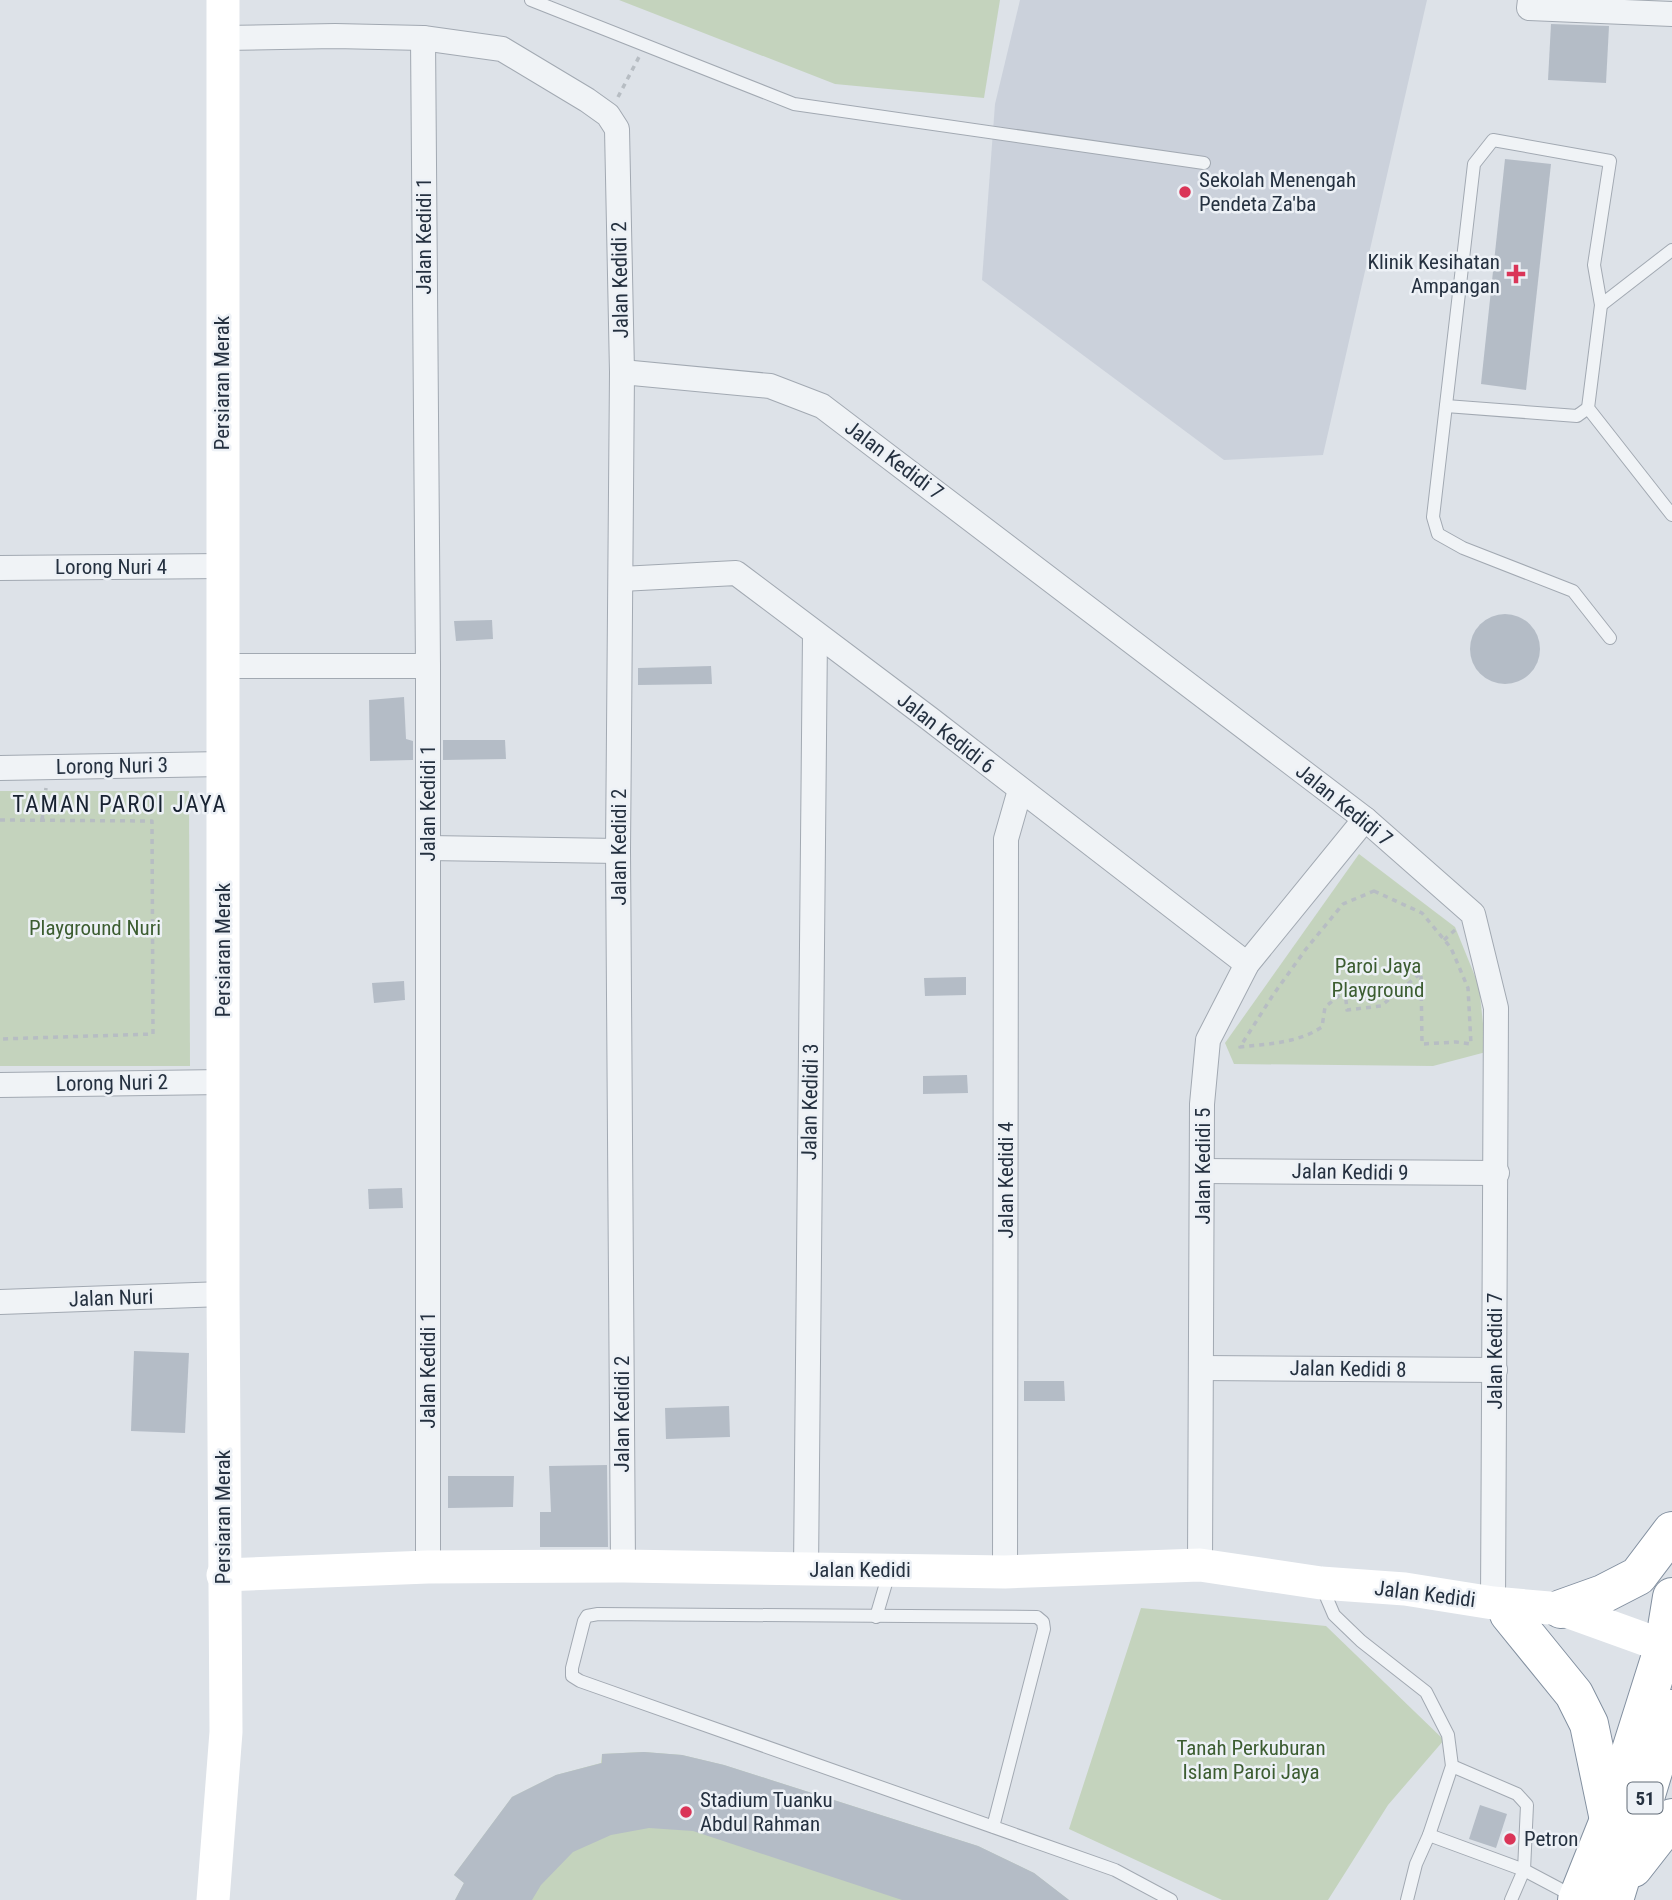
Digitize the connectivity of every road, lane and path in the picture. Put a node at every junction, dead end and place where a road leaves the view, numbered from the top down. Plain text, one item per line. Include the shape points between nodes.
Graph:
1 (223, 0) edge
2 (531, 0) edge
3 (1530, 0) edge
4 (1672, 15) edge
5 (223, 38) junction
6 (423, 38) junction
7 (645, 46) junction
8 (612, 122) junction
9 (1204, 163) dead end
10 (1672, 250) edge
11 (1601, 305) junction
12 (622, 372) junction
13 (1446, 407) junction
14 (1588, 408) junction
15 (1672, 515) edge
16 (223, 566) junction
17 (0, 568) edge
18 (621, 579) junction
19 (815, 634) junction
20 (1610, 638) dead end
21 (223, 666) junction
22 (428, 666) junction
23 (223, 764) junction
24 (49, 767) junction
25 (0, 768) edge
26 (1020, 790) junction
27 (1365, 819) junction
28 (0, 820) edge
29 (42, 820) junction
30 (428, 848) junction
31 (618, 851) junction
32 (1247, 964) junction
33 (0, 1039) edge
34 (1240, 1047) joint
35 (223, 1082) junction
36 (0, 1085) edge
37 (1203, 1171) junction
38 (1497, 1173) junction
39 (223, 1294) junction
40 (0, 1302) edge
41 (1201, 1368) junction
42 (1495, 1370) junction
43 (1672, 1531) edge
44 (1200, 1565) junction
45 (624, 1566) junction
46 (428, 1567) junction
47 (890, 1569) junction
48 (806, 1570) junction
49 (1005, 1572) junction
50 (223, 1575) junction
51 (1321, 1583) junction
52 (1672, 1597) edge
53 (1501, 1609) junction
54 (1561, 1609) junction
55 (876, 1617) junction
56 (1666, 1660) edge
57 (1672, 1709) edge
58 (1451, 1766) junction
59 (1672, 1818) edge
60 (1609, 1820) junction
61 (993, 1827) junction
62 (1429, 1835) junction
63 (1524, 1870) junction
64 (1597, 1896) edge
65 (213, 1900) edge
66 (1171, 1900) edge
67 (1407, 1900) edge
68 (1511, 1900) edge

1 - 5 street, Persiaran Merak
2 - 7 lane
3 - 4 street via 1530,8
5 - 6 street
5 - 16 street, Persiaran Merak
6 - 8 street via 502,49 587,100
6 - 22 street, Jalan Kedidi 1
7 - 8 path
7 - 9 lane via 794,104
8 - 12 street, Jalan Kedidi 2
10 - 11 lane
11 - 13 lane via 1594,265 1610,161 1493,141 1474,164
11 - 14 lane
12 - 18 street, Jalan Kedidi 2
12 - 27 street, Jalan Kedidi 7 via 770,386 822,406
13 - 14 lane via 1577,416
13 - 20 lane via 1433,517 1438,534 1573,591
14 - 15 lane
16 - 17 street, Lorong Nuri 4
16 - 21 street, Persiaran Merak
18 - 19 street, Jalan Kedidi 6 via 736,573
18 - 31 street, Jalan Kedidi 2
19 - 26 street, Jalan Kedidi 6
19 - 48 street, Jalan Kedidi 3
21 - 22 street
21 - 23 street, Persiaran Merak
22 - 30 street, Jalan Kedidi 1
23 - 24 street, Lorong Nuri 3
23 - 35 street, Persiaran Merak
24 - 25 street, Lorong Nuri 3
24 - 29 path
26 - 32 street, Jalan Kedidi 6
26 - 49 street, Jalan Kedidi 4 via 1006,839
27 - 32 street, Jalan Kedidi 5
27 - 38 street, Jalan Kedidi 7 via 1474,914 1496,1008
28 - 29 path
29 - 33 path via 152,821 153,1034
30 - 31 street
30 - 46 street, Jalan Kedidi 1
31 - 45 street, Jalan Kedidi 2
32 - 37 street, Jalan Kedidi 5 via 1208,1041 1202,1104
34 - 34 path via 1306,949 1343,904 1374,891 1422,913 1451,948 1468,988 1471,1044 1422,1044 1420,973 1381,1006 1347,1010 1345,991 1325,1007 1322,1027 1312,1034
35 - 36 street, Lorong Nuri 2
35 - 39 street, Persiaran Merak
37 - 38 street, Jalan Kedidi 9
37 - 41 street, Jalan Kedidi 5
38 - 42 street, Jalan Kedidi 7
39 - 40 street, Jalan Nuri
39 - 50 street, Persiaran Merak
41 - 42 street, Jalan Kedidi 8
41 - 44 street, Jalan Kedidi 5
42 - 53 street, Jalan Kedidi 7
43 - 54 highway via 1638,1576
44 - 49 street, Jalan Kedidi
44 - 51 street, Jalan Kedidi
45 - 46 street, Jalan Kedidi
45 - 48 street, Jalan Kedidi
46 - 50 street, Jalan Kedidi
47 - 48 street, Jalan Kedidi
47 - 49 street, Jalan Kedidi
47 - 55 lane
50 - 65 street, Persiaran Merak via 226,1732
51 - 53 street, Jalan Kedidi via 1405,1589
51 - 58 lane via 1334,1615 1426,1692 1448,1735
52 - 56 highway, 51
53 - 54 street
53 - 56 street
53 - 60 highway via 1574,1694 1589,1724
54 - 56 street
55 - 61 lane via 1037,1618 1042,1622 1044,1629
55 - 61 lane via 587,1616 572,1676
56 - 60 highway, 51
57 - 64 highway, 51
58 - 62 lane
58 - 63 lane via 1517,1794 1527,1805
59 - 64 highway
60 - 64 highway, 51
61 - 66 lane via 1115,1870
62 - 63 lane
62 - 67 lane
63 - 64 lane
63 - 68 lane

